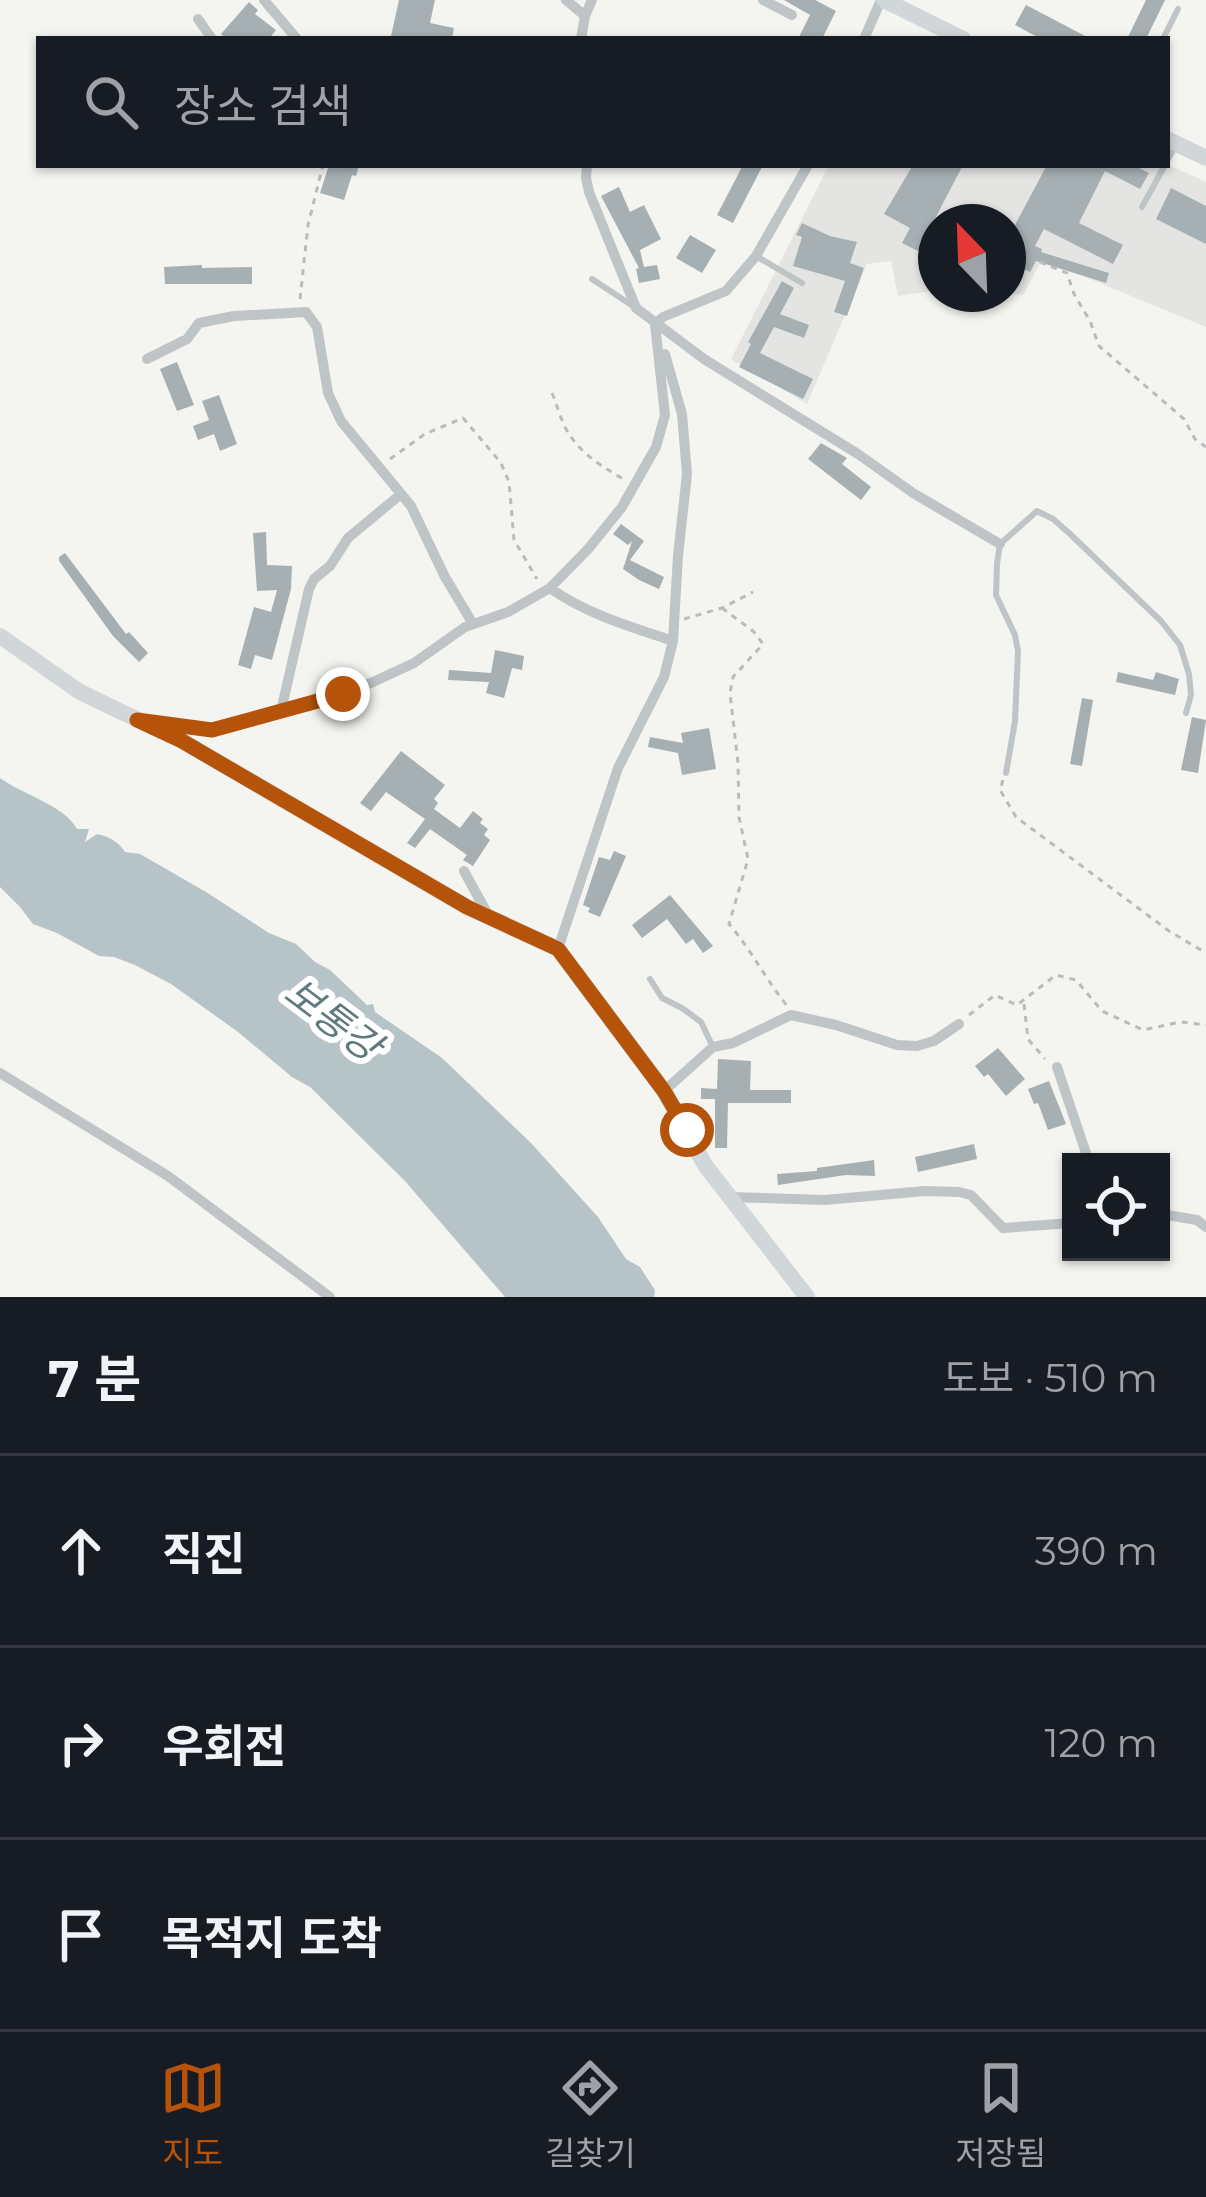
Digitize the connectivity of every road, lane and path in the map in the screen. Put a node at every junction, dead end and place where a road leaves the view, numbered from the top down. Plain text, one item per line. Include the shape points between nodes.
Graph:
1 (264, 0) edge
2 (566, 0) edge
3 (592, 0) edge
4 (764, 0) edge
5 (883, 0) edge
6 (1178, 9) dead end
7 (792, 15) dead end
8 (585, 16) junction
9 (198, 19) dead end
10 (210, 36) edge
11 (294, 36) edge
12 (582, 36) edge
13 (865, 36) edge
14 (957, 36) edge
15 (1164, 36) edge
16 (1172, 141) edge
17 (1206, 158) edge
18 (322, 168) edge
19 (588, 168) edge
20 (806, 168) edge
21 (1163, 168) edge
22 (1142, 207) dead end
23 (756, 256) junction
24 (1040, 262) dead end
25 (592, 279) dead end
26 (802, 283) dead end
27 (636, 308) junction
28 (306, 312) junction
29 (655, 324) junction
30 (147, 359) dead end
31 (552, 393) dead end
32 (1206, 447) edge
33 (380, 468) junction
34 (636, 485) junction
35 (401, 494) junction
36 (1000, 544) junction
37 (548, 589) junction
38 (753, 592) dead end
39 (722, 608) junction
40 (676, 621) junction
41 (473, 623) junction
42 (0, 636) edge
43 (674, 641) junction
44 (281, 712) junction
45 (1186, 713) dead end
46 (137, 720) junction
47 (1006, 773) joint
48 (464, 871) dead end
49 (489, 916) junction
50 (558, 949) junction
51 (1206, 953) edge
52 (650, 980) dead end
53 (1024, 1002) junction
54 (790, 1015) junction
55 (959, 1024) joint
56 (1206, 1025) edge
57 (713, 1047) junction
58 (1057, 1067) joint
59 (0, 1073) edge
60 (664, 1091) junction
61 (1086, 1153) edge
62 (728, 1197) junction
63 (1170, 1215) edge
64 (1062, 1223) edge
65 (1206, 1227) edge
66 (330, 1297) edge
67 (807, 1297) edge

1 - 11 street
2 - 8 street
3 - 8 street
4 - 7 street
5 - 13 street
5 - 14 main road
6 - 15 lane
8 - 12 street
9 - 10 street
16 - 17 main road
18 - 28 path via 299,298
19 - 27 street via 589,191
20 - 23 street
21 - 22 lane
23 - 26 lane
23 - 29 street via 726,290
24 - 32 path via 1067,273 1099,346
25 - 27 lane
27 - 29 street
28 - 30 street via 199,323
28 - 33 street via 334,407
29 - 34 street via 665,415
29 - 36 street
29 - 40 street via 686,432
31 - 34 path via 576,443
33 - 35 street
33 - 37 path via 463,418 501,463 514,540
34 - 37 street
35 - 41 street
35 - 44 street via 314,579
36 - 45 lane via 1032,513 1053,519 1180,645 1191,695
36 - 47 lane via 996,595 1018,651
37 - 41 street
37 - 43 street
38 - 39 path
39 - 40 path
39 - 54 path via 763,644 733,677 730,693 748,859 730,924
40 - 43 street
41 - 44 street via 400,671
42 - 46 main road
43 - 50 street via 623,754
44 - 46 street via 212,730
46 - 49 main road
47 - 51 path via 1000,790 1016,818
48 - 49 street
49 - 50 main road
50 - 60 main road
52 - 57 lane via 662,998 700,1022
53 - 55 path via 995,994
53 - 56 path via 1056,975 1076,980 1102,1011 1143,1030
53 - 58 path via 1028,1039
54 - 55 street via 896,1045 934,1041
54 - 57 street
57 - 60 street
58 - 61 street
59 - 66 street via 168,1176
60 - 62 main road
62 - 64 street via 959,1192 1003,1228
62 - 67 main road
63 - 65 street

